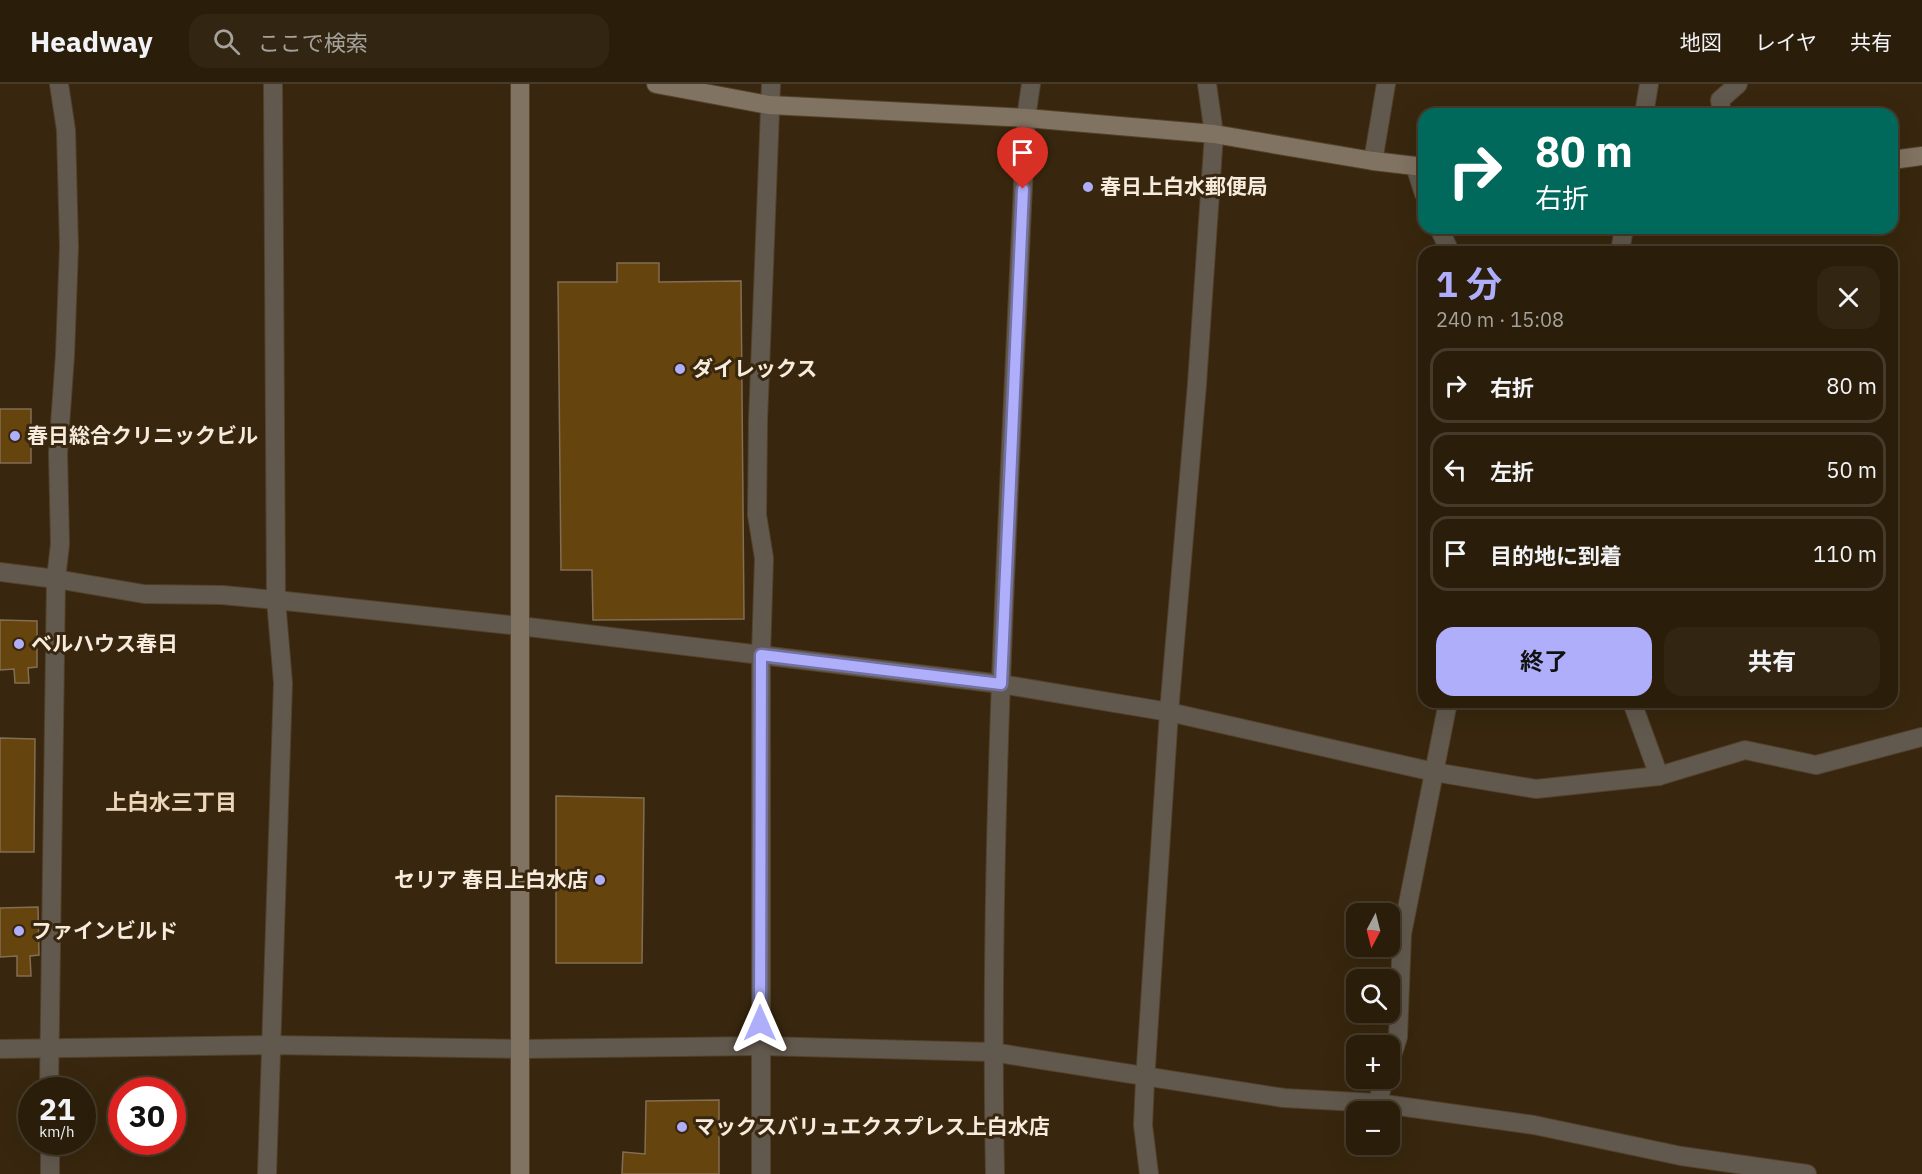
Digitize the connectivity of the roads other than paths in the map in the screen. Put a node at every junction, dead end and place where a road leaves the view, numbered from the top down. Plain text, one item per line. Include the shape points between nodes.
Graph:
1 (59, 84) edge
2 (273, 84) edge
3 (520, 84) edge
4 (656, 84) edge
5 (771, 84) edge
6 (1031, 84) edge
7 (1207, 84) edge
8 (1386, 84) edge
9 (1649, 84) edge
10 (1738, 84) edge
11 (769, 105) junction
12 (1645, 108) edge
13 (1721, 108) edge
14 (1026, 118) junction
15 (1214, 134) junction
16 (1922, 156) edge
17 (1898, 159) edge
18 (1373, 161) junction
19 (1418, 167) edge
20 (0, 572) edge
21 (56, 579) junction
22 (276, 600) junction
23 (520, 626) junction
24 (761, 655) junction
25 (1001, 684) junction
26 (1447, 708) edge
27 (1634, 708) edge
28 (1169, 712) junction
29 (1922, 737) edge
30 (1434, 772) junction
31 (1659, 776) junction
32 (1398, 1035) edge
33 (271, 1045) junction
34 (760, 1046) junction
35 (0, 1049) edge
36 (49, 1049) junction
37 (520, 1049) junction
38 (992, 1052) junction
39 (1145, 1075) junction
40 (50, 1077) edge
41 (1346, 1102) edge
42 (1400, 1107) edge
43 (50, 1155) edge
44 (50, 1174) edge
45 (267, 1174) edge
46 (520, 1174) edge
47 (761, 1174) edge
48 (995, 1174) edge
49 (1149, 1174) edge
50 (1807, 1174) edge

1 - 21 street via 66,130 69,247
2 - 22 street
3 - 23 street
4 - 11 street
5 - 11 street
6 - 14 street
7 - 15 street
8 - 18 street
9 - 12 street
10 - 13 street via 1720,100
11 - 14 street
11 - 24 street via 757,492 764,558
14 - 15 street
14 - 25 street
15 - 18 street
15 - 28 street
16 - 17 street
18 - 19 street
20 - 21 street
21 - 22 street via 144,594
21 - 36 street
22 - 23 street
22 - 33 street via 283,683
23 - 24 street
23 - 37 street
24 - 25 street
24 - 34 street
25 - 28 street
25 - 38 street
26 - 30 street
27 - 31 street
28 - 30 street
28 - 39 street
29 - 31 street via 1816,765 1745,750
30 - 31 street via 1536,789
30 - 32 street via 1402,934
33 - 36 street
33 - 37 street
33 - 45 street
34 - 37 street
34 - 38 street
34 - 47 street
35 - 36 street
36 - 40 street
37 - 46 street
38 - 39 street
38 - 48 street
39 - 41 street via 1284,1098
39 - 49 street via 1143,1125
42 - 50 street via 1534,1125 1681,1156
43 - 44 street

